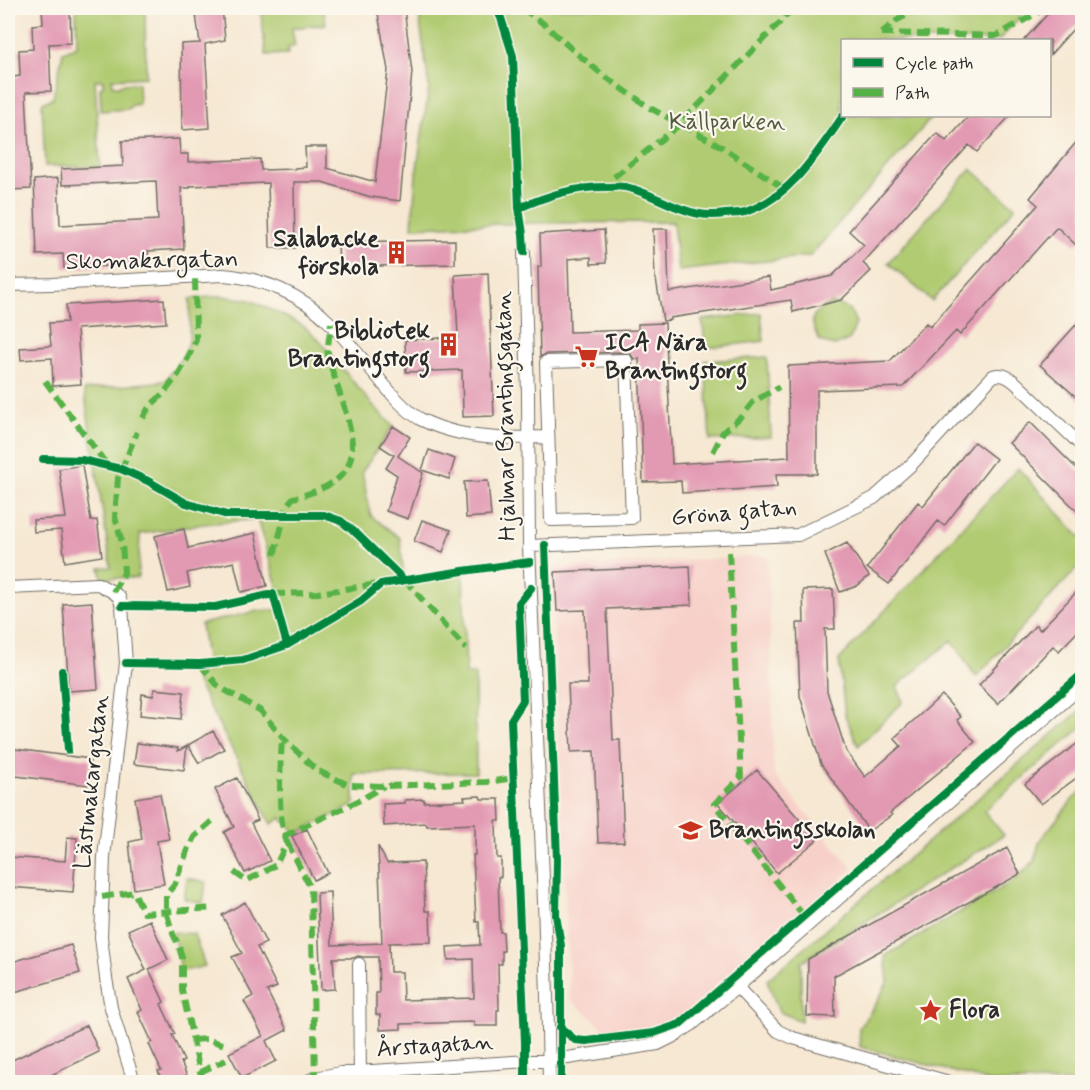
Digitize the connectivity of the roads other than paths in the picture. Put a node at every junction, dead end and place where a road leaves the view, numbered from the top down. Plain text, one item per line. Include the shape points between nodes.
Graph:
1 (524, 252) dead end
2 (8, 285) edge
3 (528, 437) junction
4 (548, 437) junction
5 (1083, 446) edge
6 (529, 546) junction
7 (8, 588) edge
8 (1083, 686) edge
9 (359, 964) dead end
10 (737, 987) junction
11 (549, 1060) junction
12 (359, 1077) edge
13 (134, 1083) edge
14 (306, 1083) edge
15 (549, 1083) edge
16 (949, 1083) edge

1 - 3 street, Hjalmar Brantingsgatan
2 - 3 street, Skomakargatan via 223,275 259,282 315,309 386,388 421,419 459,433
3 - 4 street, Skomakargatan
3 - 6 street, Hjalmar Brantingsgatan
4 - 4 street via 551,520 632,518 627,360 546,362
5 - 6 street, Gröna gatan via 1010,378 998,374 874,498 798,535
6 - 11 street, Hjalmar Brantingsgatan
7 - 13 street, Lästmakargatan via 98,584 119,597 122,606 126,663 104,858 101,937 111,1008
8 - 10 street, Årstagatan
9 - 12 street
10 - 11 street, Årstagatan via 691,1025 658,1044
10 - 16 street via 778,1031 793,1038
11 - 12 street, Årstagatan
11 - 15 street, Hjalmar Brantingsgatan
12 - 14 street, Årstagatan via 340,1073

